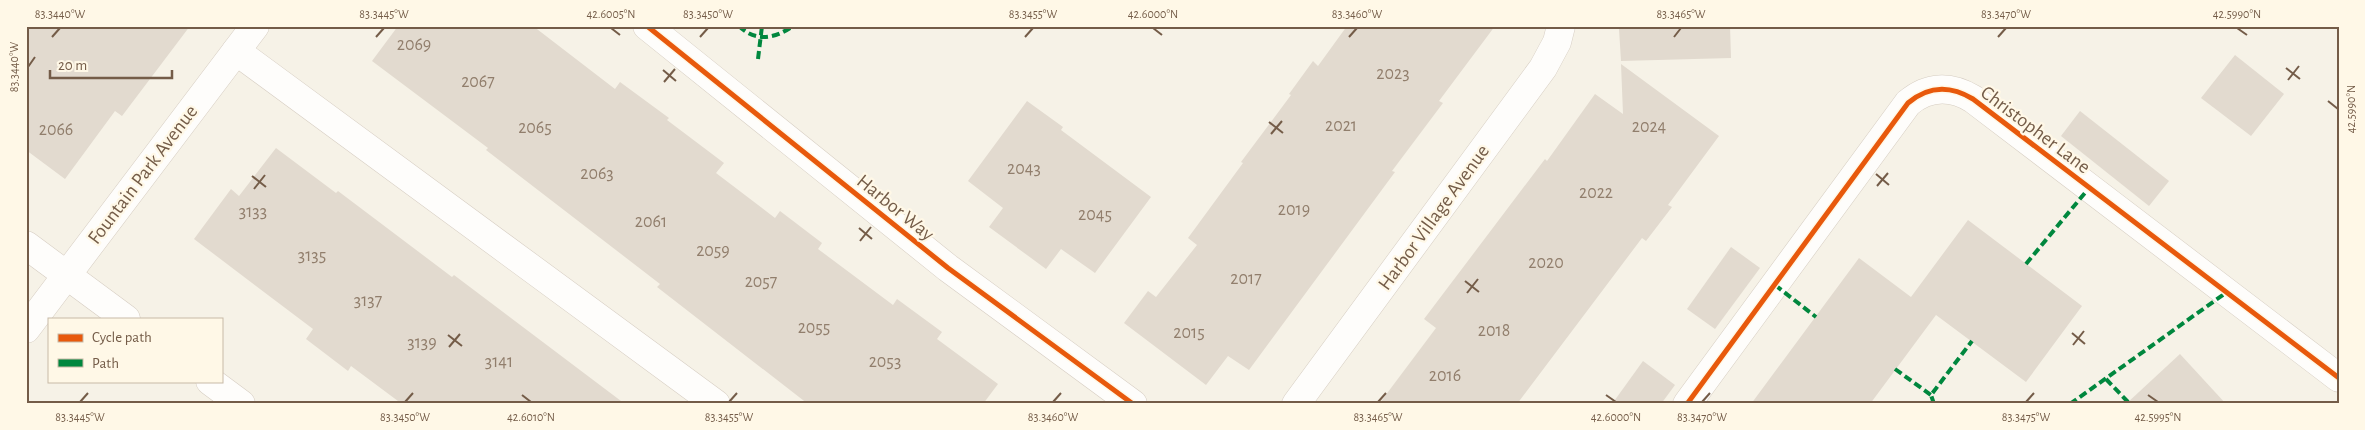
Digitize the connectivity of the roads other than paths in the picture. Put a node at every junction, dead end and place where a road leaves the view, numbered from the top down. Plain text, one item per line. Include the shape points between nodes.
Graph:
1 (255, 26) edge
2 (647, 26) edge
3 (1561, 26) edge
4 (236, 51) junction
5 (26, 245) edge
6 (67, 275) junction
7 (125, 318) edge
8 (26, 329) edge
9 (2339, 378) edge
10 (211, 382) edge
11 (241, 404) edge
12 (716, 404) edge
13 (1133, 404) edge
14 (1296, 404) edge
15 (1687, 404) edge

1 - 4 street, Fountain Park Avenue
2 - 13 street, Harbor Way via 948,268
3 - 14 street, Harbor Village Avenue via 1557,42 1543,68
4 - 6 street, Fountain Park Avenue
4 - 12 street
5 - 6 street
6 - 7 street
6 - 8 street, Fountain Park Avenue
9 - 15 street, Christopher Lane via 1973,99 1946,88 1928,91 1908,104
10 - 11 street

